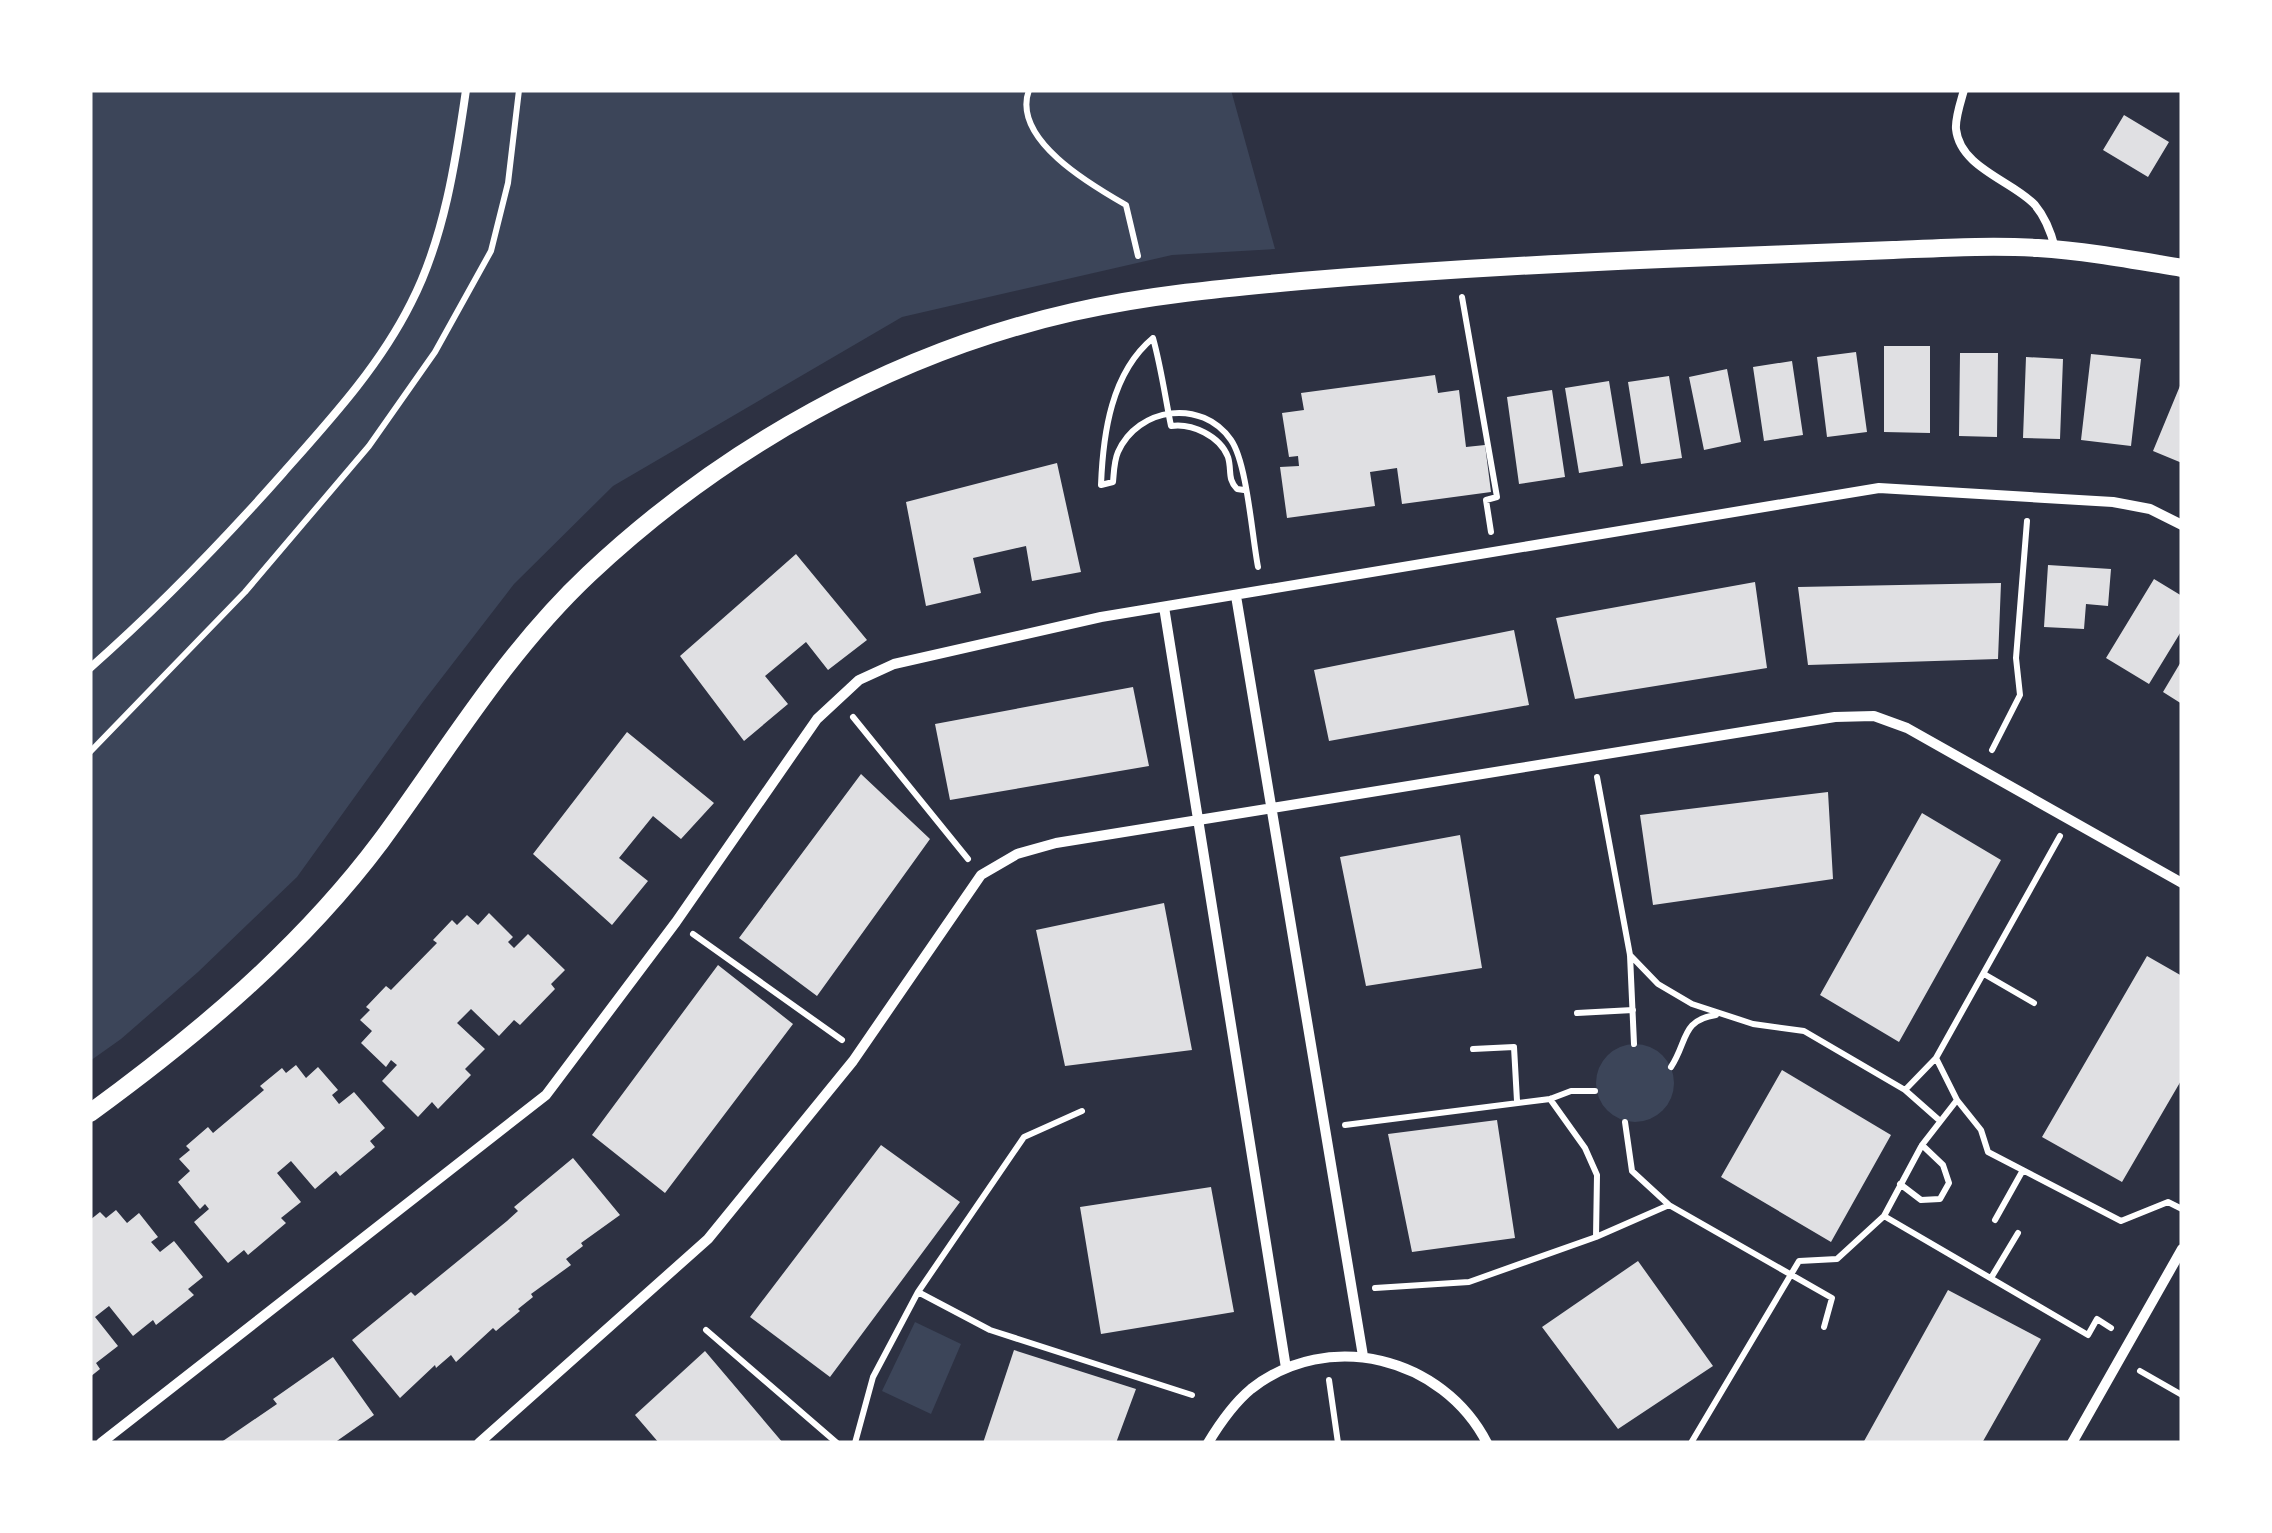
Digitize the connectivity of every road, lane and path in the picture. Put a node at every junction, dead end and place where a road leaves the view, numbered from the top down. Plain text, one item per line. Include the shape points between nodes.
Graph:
1 (466, 90) edge
2 (519, 90) edge
3 (1029, 90) edge
4 (1964, 90) edge
5 (2056, 250) junction
6 (1138, 256) dead end
7 (1458, 267) junction
8 (2182, 268) edge
9 (1168, 412) junction
10 (1244, 490) junction
11 (2029, 497) junction
12 (2182, 525) edge
13 (1494, 553) junction
14 (1258, 567) dead end
15 (1236, 596) junction
16 (1164, 607) junction
17 (90, 668) edge
18 (838, 698) junction
19 (90, 752) edge
20 (1594, 756) junction
21 (1982, 769) junction
22 (1272, 808) junction
23 (2070, 819) junction
24 (1198, 820) junction
25 (981, 875) junction
26 (2182, 883) edge
27 (676, 922) junction
28 (1630, 955) junction
29 (1984, 974) junction
30 (2034, 1003) dead end
31 (1632, 1010) junction
32 (1577, 1013) dead end
33 (1717, 1014) junction
34 (1634, 1044) dead end
35 (1473, 1049) dead end
36 (859, 1053) junction
37 (1936, 1058) junction
38 (1671, 1066) dead end
39 (1905, 1090) junction
40 (1596, 1091) dead end
41 (1550, 1100) junction
42 (1957, 1100) junction
43 (1518, 1101) junction
44 (1082, 1111) dead end
45 (90, 1113) edge
46 (1939, 1120) junction
47 (1625, 1122) dead end
48 (1326, 1126) junction
49 (1922, 1146) junction
50 (2023, 1170) junction
51 (1900, 1184) junction
52 (1670, 1204) junction
53 (2182, 1209) edge
54 (1884, 1216) junction
55 (1996, 1220) dead end
56 (2018, 1232) dead end
57 (1596, 1237) junction
58 (2182, 1249) edge
59 (1789, 1274) junction
60 (1991, 1278) junction
61 (1352, 1290) junction
62 (918, 1292) junction
63 (1824, 1327) dead end
64 (706, 1330) dead end
65 (2131, 1339) junction
66 (1363, 1356) junction
67 (1326, 1357) junction
68 (2120, 1359) junction
69 (1286, 1368) junction
70 (2182, 1394) edge
71 (1192, 1395) dead end
72 (101, 1443) edge
73 (480, 1443) edge
74 (836, 1443) edge
75 (855, 1443) edge
76 (1208, 1443) edge
77 (1338, 1443) edge
78 (1486, 1443) edge
79 (1690, 1443) edge
80 (2072, 1443) edge

1 - 17 lane via 443,214 413,300 391,340 338,412 218,546
2 - 19 path via 491,252 435,352 369,446 244,592
3 - 6 path via 1028,123 1060,160 1126,205
4 - 5 lane via 1956,130 1968,154 2032,202
5 - 7 street via 1946,248
5 - 8 street
7 - 13 path via 1497,497 1486,500
7 - 45 street via 1145,297 1066,314 884,376 731,461 630,536 558,604 492,681 380,842 302,932 183,1044
9 - 9 path via 1153,338 1138,351 1112,406 1101,485 1113,482 1128,436
9 - 10 path via 1191,414 1229,437
9 - 10 path via 1172,426 1190,426 1220,444 1231,482
10 - 14 path
11 - 12 street via 2113,502 2150,509
11 - 13 street via 1879,488
11 - 21 path via 2016,658 2020,695
13 - 15 street
15 - 16 street
15 - 22 street
16 - 18 street via 894,664
16 - 24 street
18 - 25 path
18 - 27 street
20 - 21 street via 1835,716 1874,716
20 - 22 street
20 - 28 path
21 - 23 street
22 - 24 street
22 - 48 street
23 - 26 street
23 - 29 path
24 - 25 street via 1056,843 1016,854
24 - 69 street
25 - 36 street
27 - 36 path
27 - 72 street via 534,1107
28 - 31 path
28 - 33 path via 1658,984
29 - 30 path
29 - 37 path
31 - 32 path
31 - 34 path
33 - 38 path via 1688,1027
33 - 39 path via 1804,1031
35 - 43 path via 1514,1047
36 - 73 street via 708,1239
37 - 39 path
37 - 42 path
39 - 46 path
40 - 41 path
41 - 43 path
41 - 57 path via 1597,1175
42 - 46 path
42 - 50 path via 1981,1130 1988,1152
43 - 48 path
44 - 62 path via 1024,1137
46 - 49 path
47 - 52 path via 1632,1171
48 - 61 street
49 - 51 path
49 - 51 path via 1943,1166 1949,1183 1940,1198 1921,1200
50 - 53 path via 2121,1221 2168,1202
50 - 55 path
51 - 54 path
52 - 57 path
52 - 59 path
54 - 59 path via 1837,1259 1799,1261
54 - 60 path
56 - 60 path
57 - 61 path via 1469,1282
58 - 65 street
59 - 63 path via 1832,1298
59 - 79 path
60 - 65 path via 2088,1335 2097,1320
61 - 66 street
62 - 71 path via 990,1330
62 - 75 path via 873,1377
64 - 74 path
65 - 68 street
66 - 67 street
66 - 78 street via 1397,1363 1435,1383 1460,1404
67 - 69 street
67 - 77 path
68 - 70 path
68 - 80 street
69 - 76 street via 1252,1389

